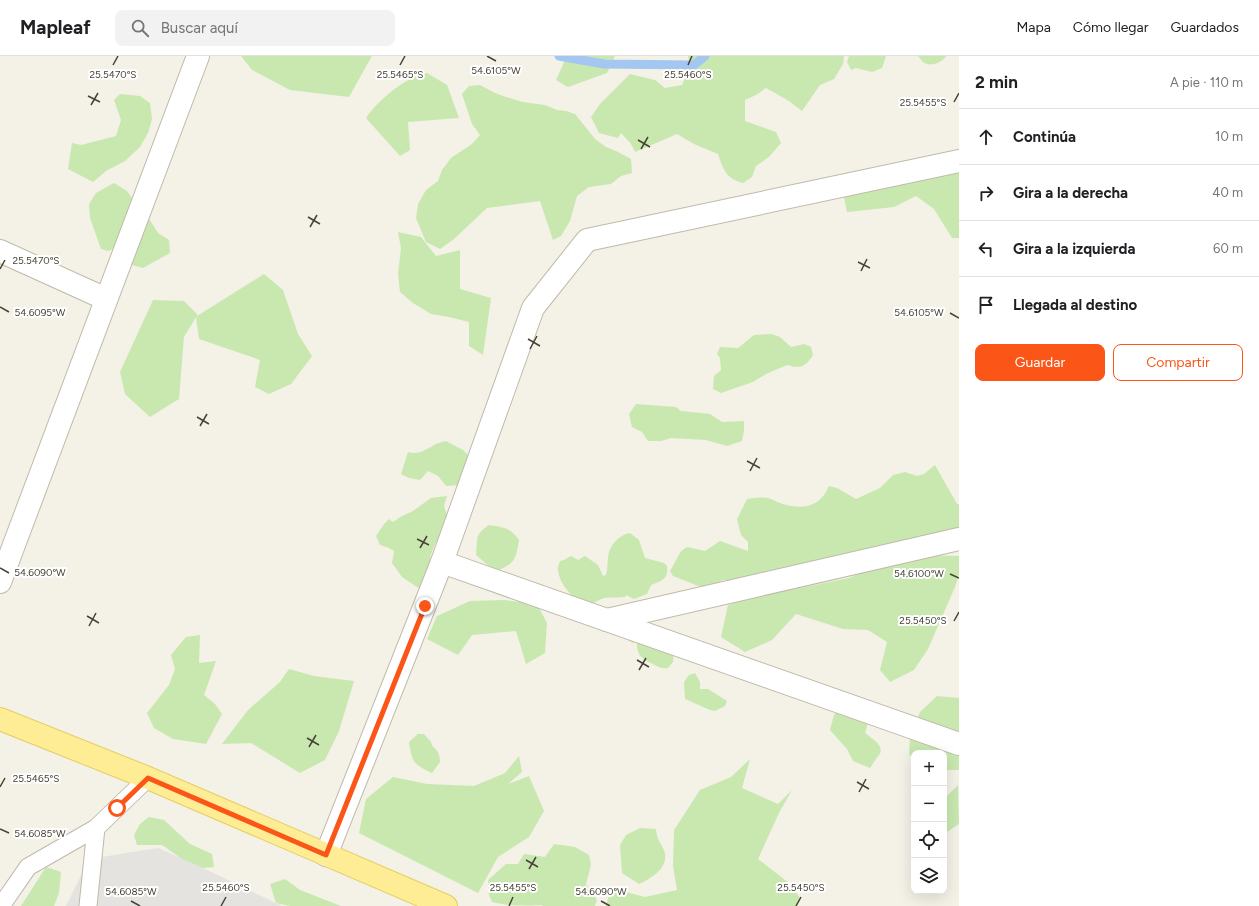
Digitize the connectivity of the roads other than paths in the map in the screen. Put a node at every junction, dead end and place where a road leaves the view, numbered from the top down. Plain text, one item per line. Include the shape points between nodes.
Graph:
1 (198, 56) edge
2 (959, 161) edge
3 (0, 251) edge
4 (106, 299) junction
5 (959, 540) edge
6 (442, 562) junction
7 (0, 582) edge
8 (607, 620) junction
9 (0, 719) edge
10 (959, 744) edge
11 (148, 778) junction
12 (96, 828) junction
13 (326, 855) junction
14 (1, 906) edge
15 (88, 906) edge
16 (446, 906) edge

1 - 4 street
2 - 6 street via 587,240 533,308
3 - 4 street
4 - 7 street
5 - 8 street
6 - 8 street
6 - 13 street
8 - 10 street
9 - 11 main road
11 - 12 lane
11 - 13 main road
12 - 14 lane via 28,867
12 - 15 lane
13 - 16 main road

